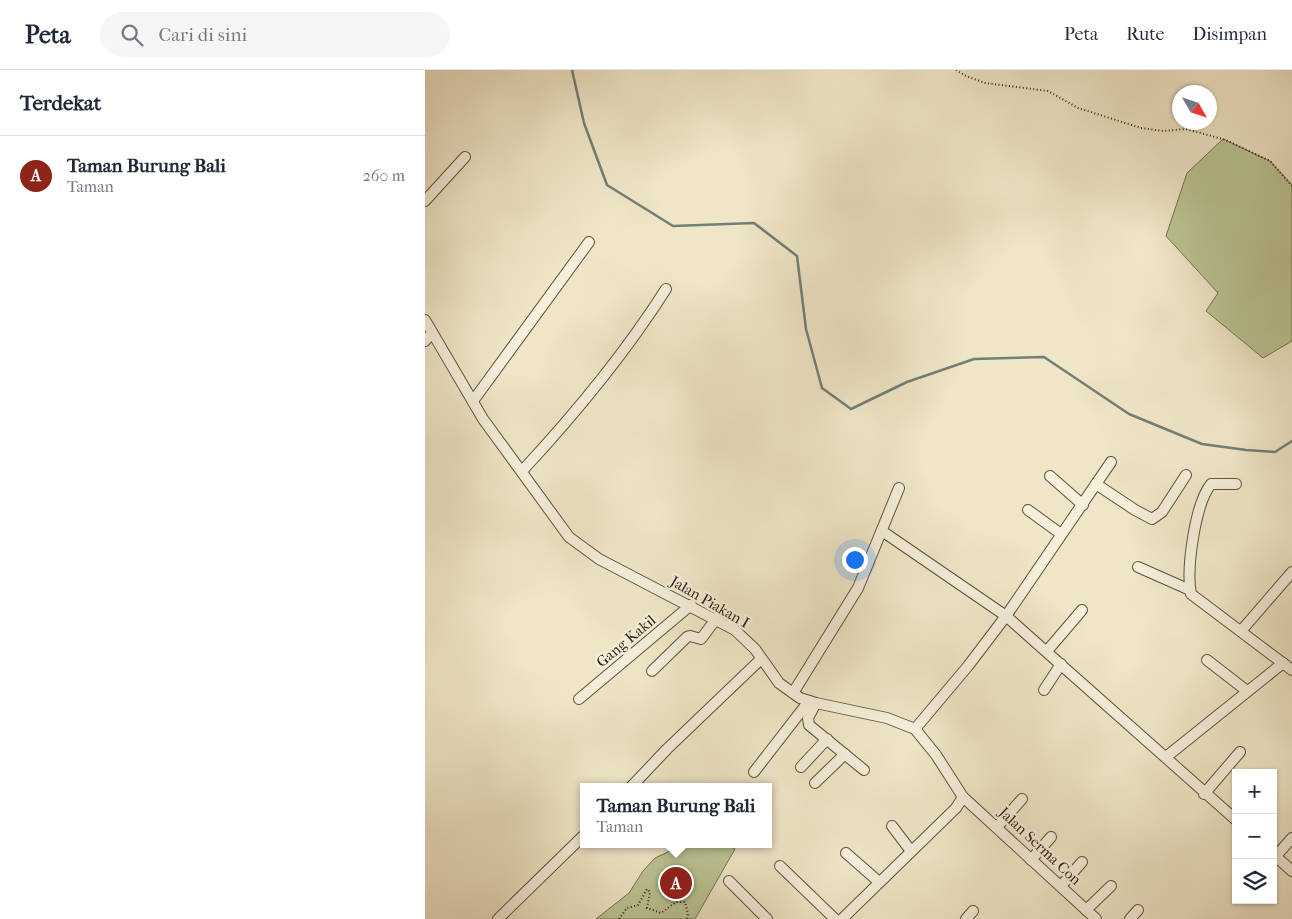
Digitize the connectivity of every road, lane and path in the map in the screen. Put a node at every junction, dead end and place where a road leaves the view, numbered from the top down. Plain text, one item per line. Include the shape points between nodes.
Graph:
1 (957, 70) edge
2 (465, 156) dead end
3 (1292, 186) edge
4 (425, 201) edge
5 (589, 242) dead end
6 (666, 289) dead end
7 (425, 320) edge
8 (432, 333) junction
9 (425, 341) edge
10 (473, 401) junction
11 (1111, 462) dead end
12 (522, 471) junction
13 (1187, 475) dead end
14 (1050, 476) dead end
15 (1096, 484) junction
16 (1236, 484) dead end
17 (899, 488) dead end
18 (1083, 505) junction
19 (1028, 510) dead end
20 (882, 531) junction
21 (1061, 534) junction
22 (1138, 567) dead end
23 (1292, 572) edge
24 (1190, 590) junction
25 (691, 605) junction
26 (1082, 610) dead end
27 (1006, 616) junction
28 (716, 620) junction
29 (1241, 631) junction
30 (1047, 651) junction
31 (761, 659) junction
32 (1207, 660) dead end
33 (1061, 664) junction
34 (1289, 667) edge
35 (652, 671) dead end
36 (1043, 690) dead end
37 (1247, 691) junction
38 (793, 693) junction
39 (579, 699) dead end
40 (812, 702) junction
41 (915, 730) junction
42 (827, 739) junction
43 (1240, 752) dead end
44 (845, 754) junction
45 (1166, 757) junction
46 (801, 766) dead end
47 (864, 770) dead end
48 (755, 772) dead end
49 (635, 783) edge
50 (815, 783) dead end
51 (1204, 794) junction
52 (963, 797) junction
53 (1022, 799) dead end
54 (1232, 817) edge
55 (892, 826) dead end
56 (997, 826) junction
57 (1051, 837) dead end
58 (1292, 838) edge
59 (580, 839) edge
60 (911, 851) junction
61 (847, 853) dead end
62 (1277, 853) edge
63 (1277, 857) edge
64 (1031, 860) junction
65 (1082, 862) dead end
66 (779, 866) dead end
67 (1292, 871) edge
68 (729, 880) dead end
69 (879, 882) junction
70 (1061, 886) junction
71 (1111, 886) dead end
72 (1086, 910) junction
73 (1138, 910) dead end
74 (498, 919) edge
75 (619, 919) edge
76 (687, 919) edge
77 (767, 919) edge
78 (835, 919) edge
79 (842, 919) edge
80 (1096, 919) edge
81 (1130, 919) edge

1 - 3 path via 985,83 1048,91 1078,108 1141,128 1163,131 1186,129 1226,140 1270,161
2 - 4 street
5 - 10 street
6 - 12 street via 635,337 562,428
7 - 8 street, Jalan Piakan I
8 - 9 street
8 - 10 street, Jalan Piakan I
10 - 12 street, Jalan Piakan I
11 - 15 street
12 - 25 street, Jalan Piakan I via 565,532 590,554
13 - 15 street via 1162,512 1152,518
14 - 18 street
15 - 18 street
16 - 24 street via 1211,484 1203,502 1191,544
17 - 20 street
18 - 21 street
19 - 21 street
20 - 27 street
20 - 38 street via 858,588
21 - 27 street
22 - 24 street
23 - 29 street
24 - 29 street via 1192,596
25 - 28 street, Jalan Piakan I
25 - 39 street, Gang Kakil
26 - 30 street
27 - 30 street
27 - 41 street
28 - 31 street, Jalan Piakan I via 735,630
28 - 35 street via 701,639 687,637
29 - 34 street
30 - 33 street
31 - 38 street, Jalan Piakan I via 779,683
31 - 49 street
32 - 37 street
33 - 36 street
33 - 45 street
34 - 37 street
37 - 45 street
38 - 40 street, Jalan Piakan I
40 - 41 street, Jalan Piakan I via 887,718
40 - 42 street via 808,724
40 - 48 street
41 - 52 street, Jalan Piakan I via 936,755
42 - 44 street
42 - 46 street
43 - 51 street
44 - 47 street
44 - 50 street
45 - 51 street
51 - 54 street
52 - 56 street, Jalan Serma Con
52 - 60 street via 956,808
53 - 56 street
55 - 60 street
56 - 64 street, Jalan Serma Con
57 - 64 street
58 - 62 street
59 - 74 street
60 - 69 street
61 - 69 street
63 - 67 street
64 - 70 street, Jalan Serma Con
65 - 70 street
66 - 78 street
68 - 77 street
69 - 79 street
70 - 72 street, Jalan Serma Con
71 - 72 street
72 - 80 street, Jalan Serma Con
73 - 81 street
75 - 76 path via 627,908 638,905 647,889 650,892 647,908 661,913 676,902 685,902

